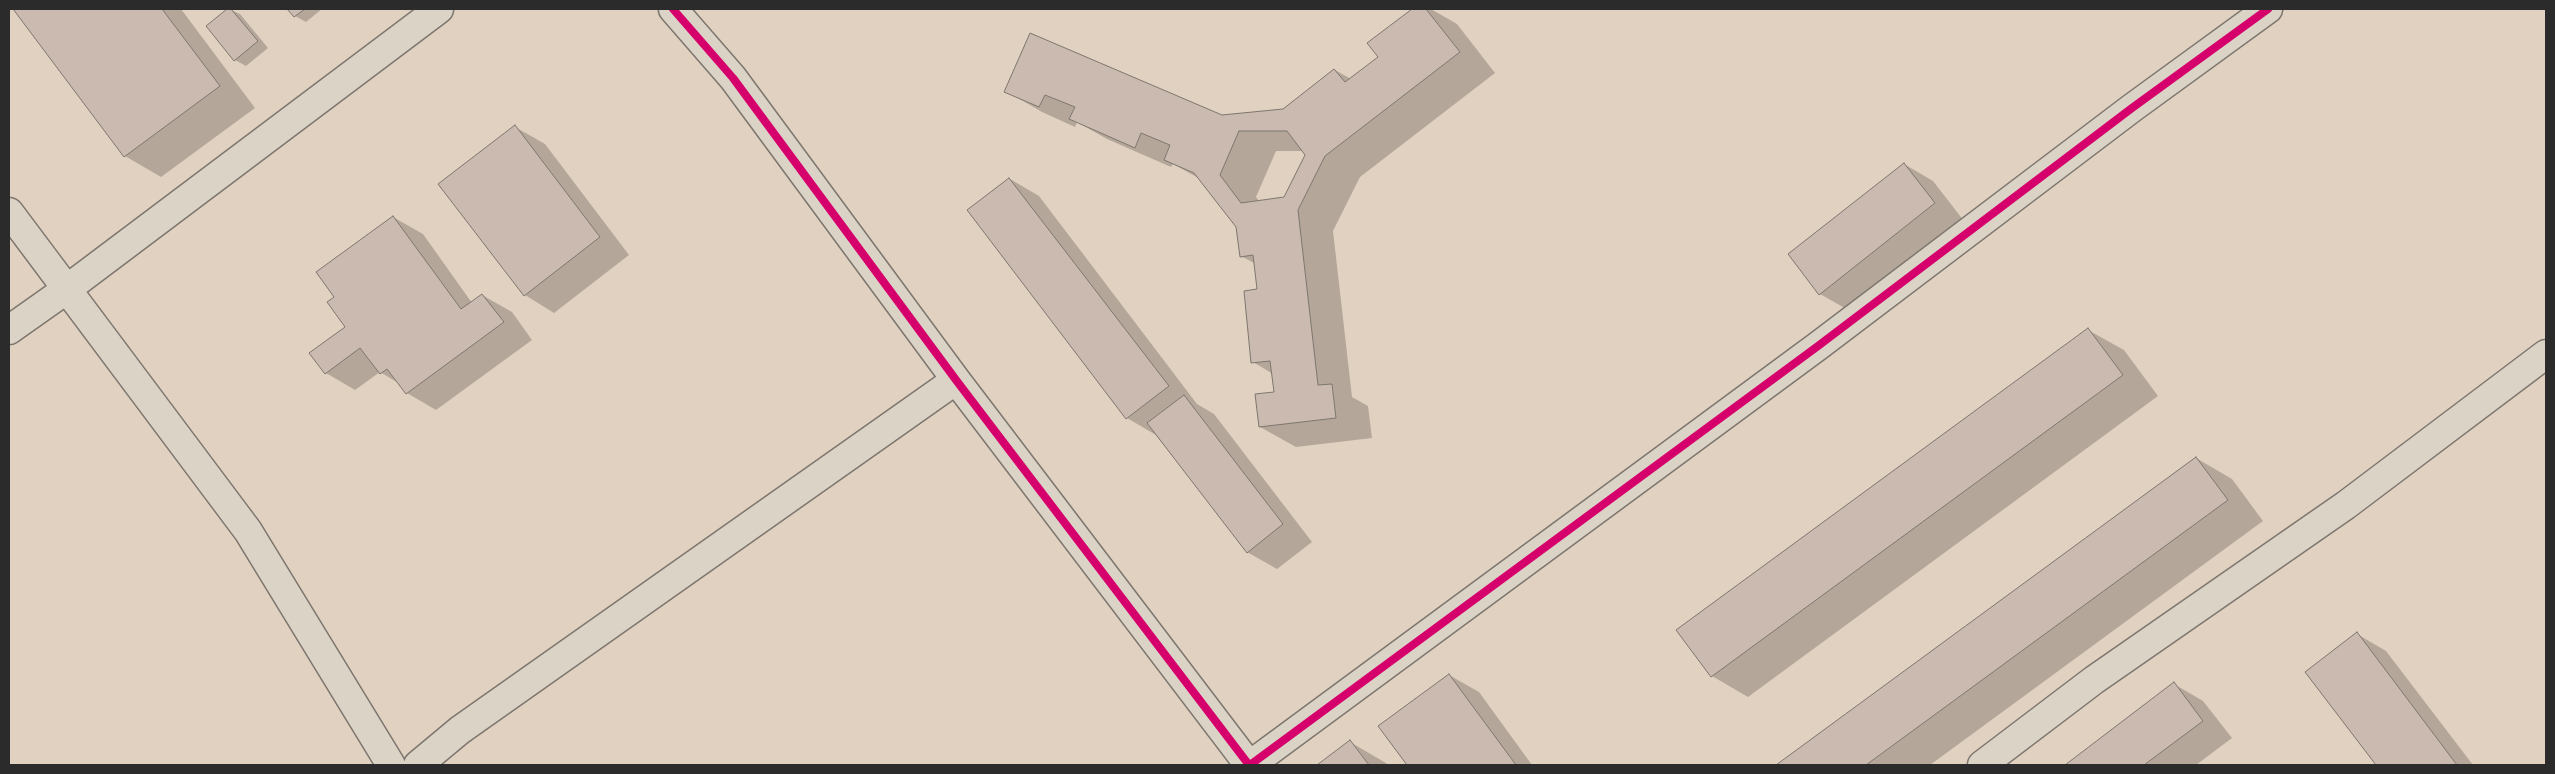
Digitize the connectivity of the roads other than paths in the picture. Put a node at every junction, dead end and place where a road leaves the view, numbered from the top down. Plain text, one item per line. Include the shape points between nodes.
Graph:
1 (439, 9) edge
2 (673, 9) edge
3 (2268, 9) edge
4 (9, 212) edge
5 (67, 290) junction
6 (9, 330) edge
7 (2546, 354) edge
8 (956, 380) junction
9 (390, 765) edge
10 (418, 765) edge
11 (1250, 765) edge
12 (1982, 765) edge

1 - 5 street
2 - 8 street via 733,78
3 - 11 street
4 - 5 street
5 - 6 street
5 - 9 street via 248,531
7 - 12 street via 2346,505 2094,680
8 - 10 street via 460,730
8 - 11 street

